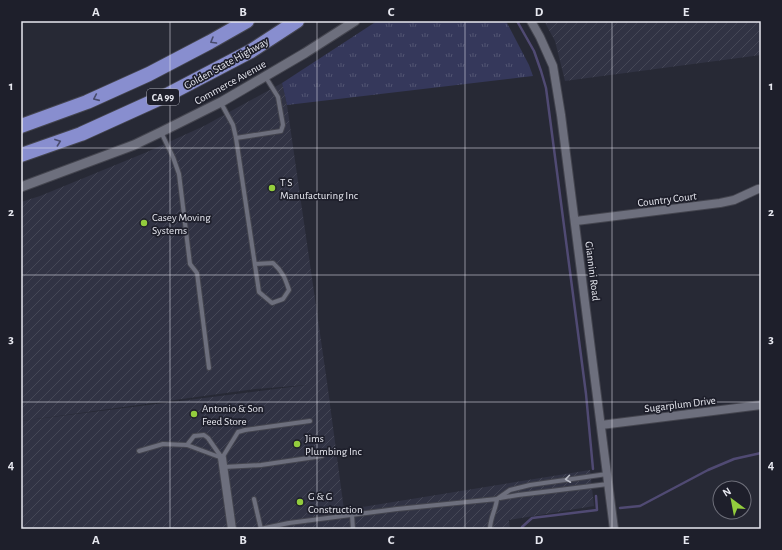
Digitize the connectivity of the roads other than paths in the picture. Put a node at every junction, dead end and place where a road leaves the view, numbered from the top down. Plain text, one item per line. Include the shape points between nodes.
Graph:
1 (247, 21) edge
2 (297, 21) edge
3 (355, 21) edge
4 (531, 21) edge
5 (265, 76) junction
6 (220, 102) junction
7 (21, 126) edge
8 (161, 132) junction
9 (236, 138) junction
10 (21, 155) edge
11 (21, 187) edge
12 (758, 189) dead end
13 (576, 222) junction
14 (255, 264) junction
15 (209, 368) dead end
16 (761, 404) edge
17 (310, 421) dead end
18 (601, 425) junction
19 (187, 445) junction
20 (139, 451) dead end
21 (322, 456) dead end
22 (222, 458) junction
23 (224, 467) junction
24 (607, 474) junction
25 (608, 484) junction
26 (254, 499) dead end
27 (497, 499) junction
28 (352, 515) junction
29 (232, 529) edge
30 (260, 529) edge
31 (353, 529) edge
32 (490, 529) edge
33 (614, 529) edge

1 -> 7 highway, CA 99 via 149,74 87,102
10 -> 2 highway, Golden State Highway / CA 99 via 81,134 167,96 251,51
3 - 5 street, Commerce Avenue
4 - 13 street, Giannini Road via 553,66
5 - 6 street, Commerce Avenue
5 - 9 lane via 278,98 283,125 281,131
6 - 8 street, Commerce Avenue
6 - 9 lane via 233,125
8 - 11 street, Commerce Avenue via 134,146
8 - 15 lane via 179,174 190,264 197,273
9 - 14 lane
12 - 13 street, Country Court via 734,200 720,203
13 - 18 street, Giannini Road
14 - 14 lane via 259,292 272,303 283,299 289,290 285,276 279,268 272,263
16 - 18 street, Sugarplum Drive
17 - 22 lane via 238,432
18 - 24 street, Giannini Road
19 - 20 lane via 163,444
19 - 22 lane
19 - 22 lane via 194,436 204,435
21 - 23 lane via 261,465
22 - 23 street
23 - 29 street
24 - 25 street, Giannini Road
24 -> 27 lane via 530,485 510,490
25 - 27 lane via 518,494
25 - 33 street, Giannini Road
26 - 30 lane
27 - 28 lane
27 - 32 lane
28 - 30 lane
28 - 31 lane

